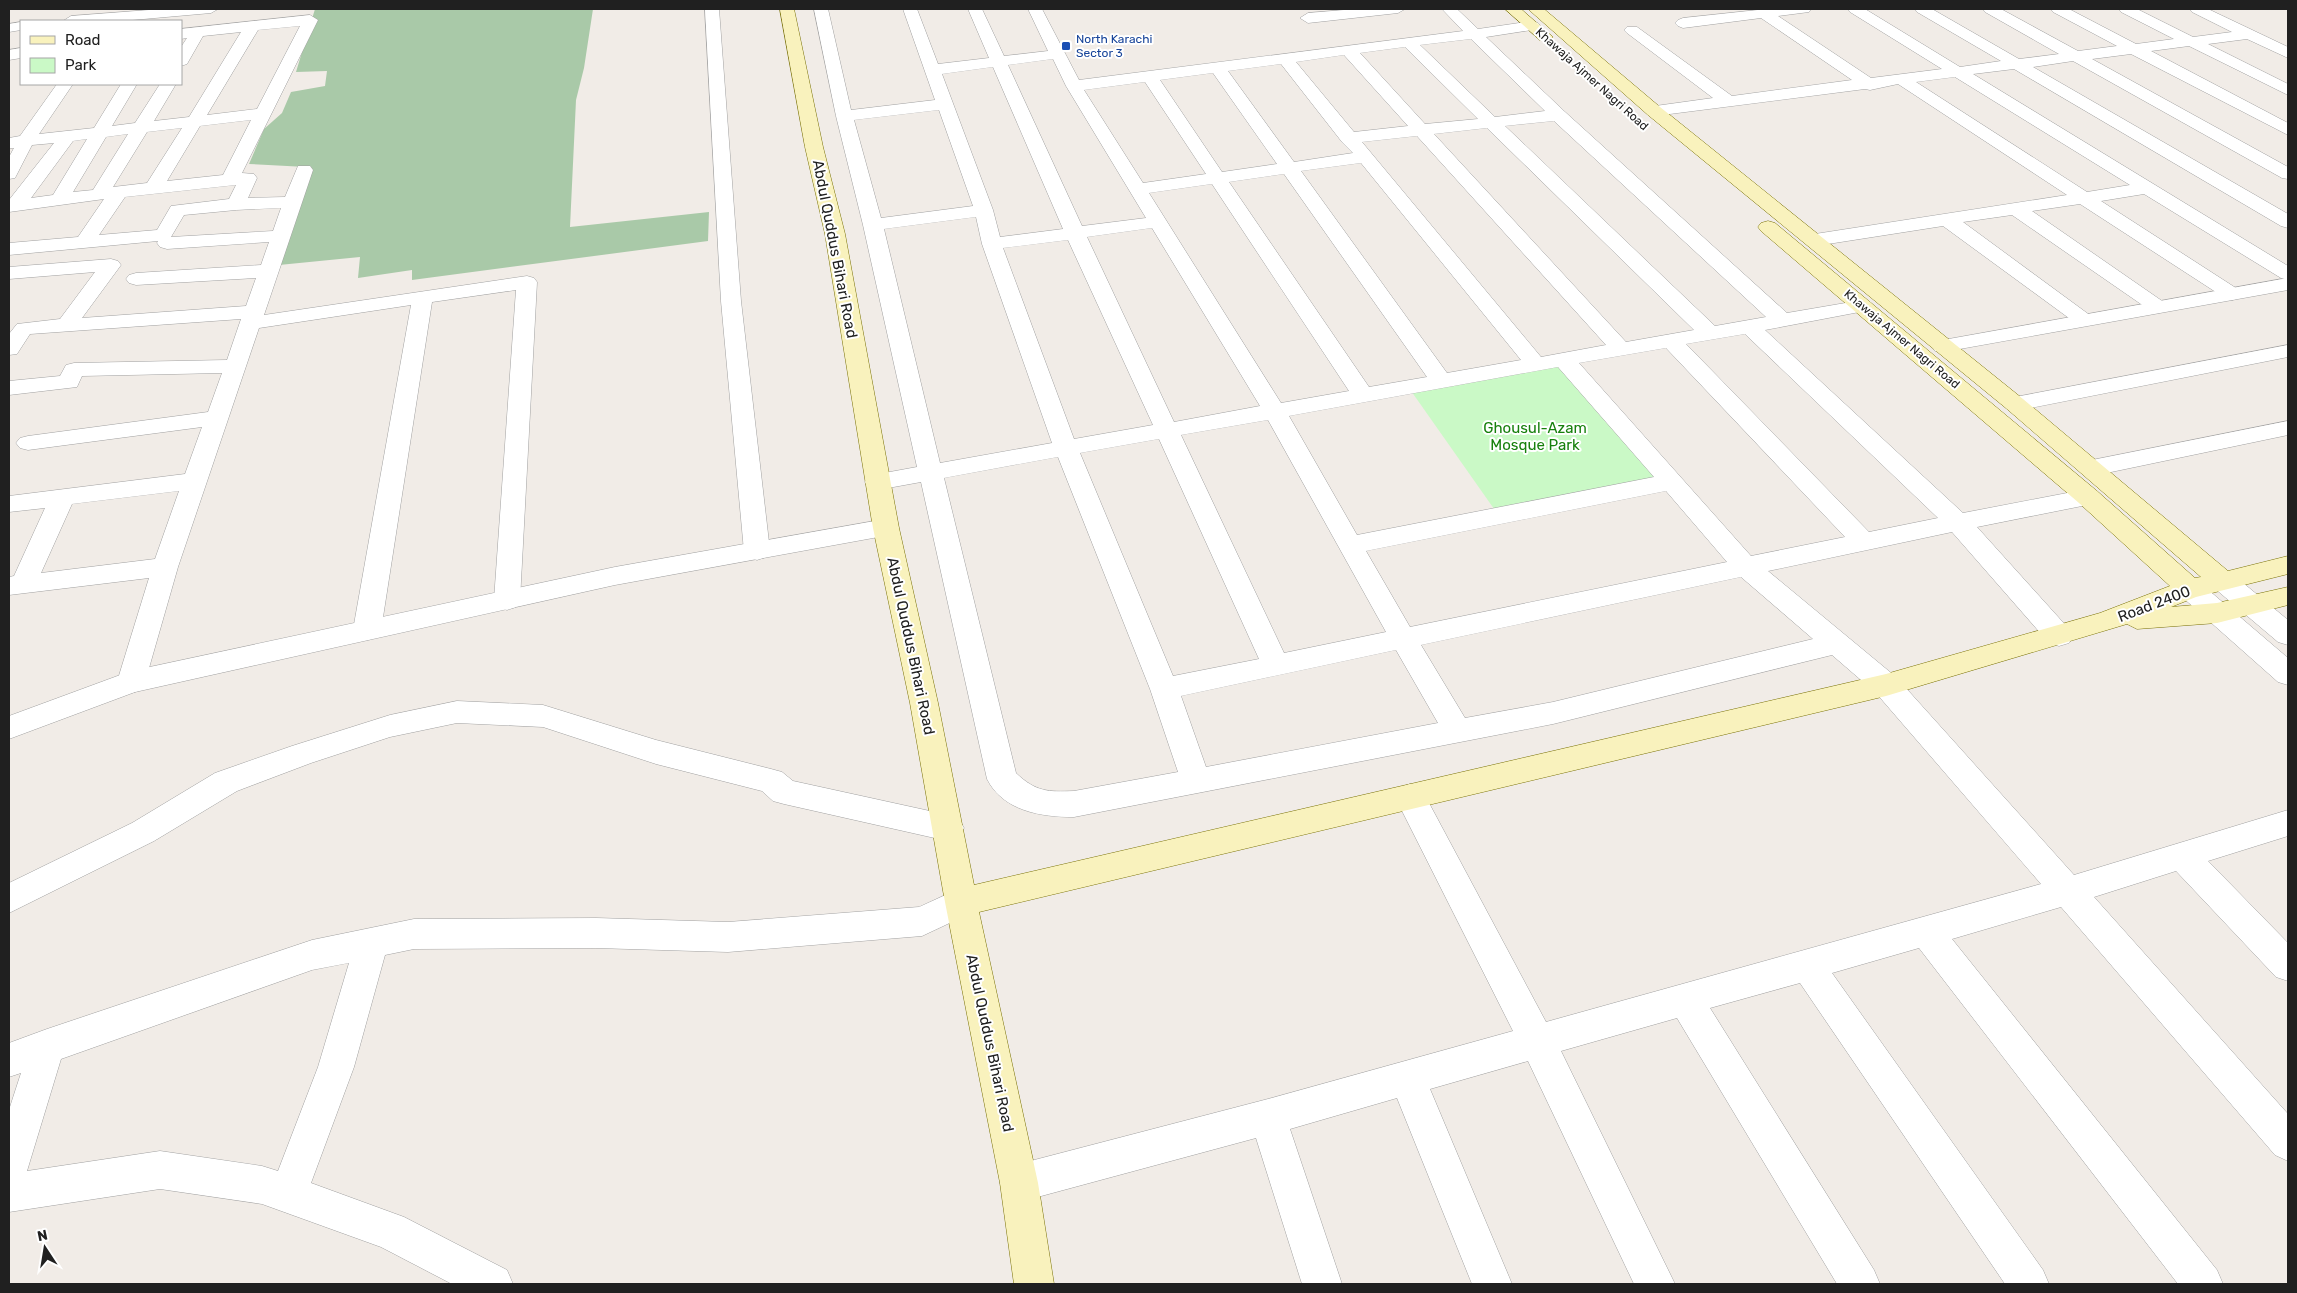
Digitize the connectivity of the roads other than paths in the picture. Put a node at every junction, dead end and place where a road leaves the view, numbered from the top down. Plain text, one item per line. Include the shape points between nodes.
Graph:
1 (211, 9) edge
2 (712, 9) edge
3 (786, 9) edge
4 (820, 9) edge
5 (910, 9) edge
6 (975, 9) edge
7 (1035, 9) edge
8 (1398, 9) edge
9 (1449, 9) edge
10 (1512, 9) edge
11 (1804, 9) edge
12 (1855, 9) edge
13 (1922, 9) edge
14 (1990, 9) edge
15 (2058, 9) edge
16 (2126, 9) edge
17 (2197, 9) edge
18 (1304, 13) edge
19 (1764, 14) junction
20 (1534, 18) edge
21 (107, 20) edge
22 (1683, 23) dead end
23 (252, 27) junction
24 (1632, 30) dead end
25 (198, 32) junction
26 (182, 34) edge
27 (1477, 34) junction
28 (2288, 34) edge
29 (2253, 36) junction
30 (2191, 42) junction
31 (1409, 43) junction
32 (1579, 46) junction
33 (1557, 48) junction
34 (2134, 49) junction
35 (1344, 51) junction
36 (2288, 52) edge
37 (1058, 54) junction
38 (2076, 57) junction
39 (182, 59) edge
40 (1285, 59) junction
41 (999, 62) junction
42 (2018, 65) junction
43 (1218, 68) junction
44 (932, 70) junction
45 (1959, 73) junction
46 (1149, 76) junction
47 (1902, 80) junction
48 (64, 85) edge
49 (128, 85) edge
50 (167, 85) edge
51 (1870, 85) junction
52 (1074, 86) junction
53 (2288, 90) edge
54 (1729, 102) junction
55 (945, 104) junction
56 (1654, 111) junction
57 (264, 113) junction
58 (1558, 115) junction
59 (844, 116) junction
60 (195, 120) junction
61 (1490, 122) junction
62 (143, 126) junction
63 (1421, 130) junction
64 (2288, 130) edge
65 (100, 132) junction
66 (68, 136) junction
67 (1348, 138) junction
68 (17, 142) edge
69 (1365, 157) junction
70 (1289, 167) junction
71 (304, 170) dead end
72 (9, 174) edge
73 (2288, 174) edge
74 (1217, 178) junction
75 (230, 180) junction
76 (154, 187) junction
77 (2146, 188) junction
78 (1138, 189) junction
79 (109, 193) junction
80 (2083, 197) junction
81 (59, 200) junction
82 (292, 202) junction
83 (236, 204) junction
84 (18, 205) edge
85 (2015, 208) junction
86 (984, 210) junction
87 (1946, 219) junction
88 (1156, 222) junction
89 (2288, 222) edge
90 (873, 225) junction
91 (14, 226) dead end
92 (1075, 233) junction
93 (280, 236) junction
94 (1815, 240) junction
95 (84, 242) junction
96 (168, 243) dead end
97 (992, 244) junction
98 (9, 249) edge
99 (269, 271) junction
100 (9, 273) edge
101 (136, 280) dead end
102 (2288, 282) edge
103 (2232, 294) junction
104 (423, 296) junction
105 (1863, 306) junction
106 (2158, 307) junction
107 (252, 318) junction
108 (2084, 320) junction
109 (1783, 321) junction
110 (16, 324) edge
111 (66, 324) junction
112 (1750, 326) junction
113 (1711, 334) junction
114 (1671, 341) junction
115 (1943, 346) junction
116 (9, 350) edge
117 (1622, 350) junction
118 (2288, 352) edge
119 (1564, 360) junction
120 (1536, 365) junction
121 (235, 366) junction
122 (1442, 382) junction
123 (9, 388) edge
124 (1364, 396) junction
125 (2015, 404) junction
126 (1274, 412) junction
127 (217, 418) junction
128 (2288, 428) edge
129 (1167, 431) junction
130 (28, 443) dead end
131 (1066, 449) junction
132 (2092, 468) junction
133 (931, 472) junction
134 (195, 481) junction
135 (877, 482) junction
136 (1671, 482) junction
137 (63, 496) junction
138 (2088, 497) junction
139 (9, 504) edge
140 (1958, 522) junction
141 (886, 528) junction
142 (1864, 542) junction
143 (1350, 545) junction
144 (757, 551) junction
145 (2288, 565) edge
146 (165, 567) junction
147 (1746, 567) junction
148 (2222, 580) junction
149 (16, 585) edge
150 (2190, 589) junction
151 (2288, 596) edge
152 (507, 600) junction
153 (2251, 604) junction
154 (2218, 612) junction
155 (2108, 621) junction
156 (367, 630) junction
157 (2288, 635) edge
158 (2059, 636) junction
159 (1403, 639) junction
160 (1837, 643) junction
161 (1276, 666) junction
162 (2288, 674) edge
163 (131, 682) junction
164 (1886, 685) junction
165 (1164, 689) junction
166 (9, 728) edge
167 (1458, 732) junction
168 (1196, 781) junction
169 (1410, 797) junction
170 (2288, 823) edge
171 (948, 828) junction
172 (2182, 856) junction
173 (2069, 891) junction
174 (9, 899) edge
175 (961, 902) junction
176 (1926, 931) junction
177 (371, 944) junction
178 (1807, 965) junction
179 (2288, 966) edge
180 (1685, 999) junction
181 (1537, 1041) junction
182 (47, 1046) junction
183 (9, 1060) edge
184 (1407, 1078) junction
185 (1268, 1117) junction
186 (2288, 1142) edge
187 (9, 1168) edge
188 (1019, 1183) junction
189 (9, 1193) edge
190 (288, 1194) junction
191 (493, 1284) edge
192 (1034, 1284) edge
193 (1322, 1284) edge
194 (1492, 1284) edge
195 (1655, 1284) edge
196 (1860, 1284) edge
197 (2029, 1284) edge
198 (2203, 1284) edge

1 - 21 street
2 - 144 street via 731,301
3 - 135 main road, Abdul Quddus Bihari Road via 835,234
4 - 59 street
5 - 44 street
6 - 41 street
7 - 37 street
8 - 18 street
9 - 27 street
10 - 20 main road, Khawaja Ajmer Nagri Road
11 - 19 street
12 - 45 street
13 - 42 street
14 - 38 street
15 - 34 street
16 - 30 street
17 - 29 street
18 - 35 street via 1323,35
19 - 22 street
19 - 51 street
20 - 27 street
20 - 32 main road, Khawaja Ajmer Nagri Road
20 - 33 main road, Khawaja Ajmer Nagri Road
23 - 25 street
23 - 57 street via 310,20
23 - 60 street
24 - 54 street
25 - 26 street
25 - 39 street
27 - 31 street
27 - 58 street
28 - 29 street
29 - 30 street
29 - 36 street
30 - 34 street
30 - 53 street
31 - 35 street
31 - 61 street
32 - 33 main road
32 - 56 main road, Khawaja Ajmer Nagri Road
33 - 105 main road, Khawaja Ajmer Nagri Road via 1632,116
34 - 38 street
34 - 64 street
35 - 40 street
35 - 63 street
37 - 41 street
37 - 52 street
38 - 42 street
38 - 73 street
40 - 43 street
40 - 67 street
41 - 44 street
41 - 92 street
42 - 45 street
42 - 89 street
43 - 46 street
43 - 70 street
44 - 55 street
45 - 47 street
45 - 77 street
46 - 52 street
46 - 74 street
47 - 51 street
47 - 80 street
48 - 68 street
49 - 65 street
50 - 62 street
51 - 54 street
52 - 78 street
54 - 56 street
55 - 59 street
55 - 86 street
56 - 94 main road, Khawaja Ajmer Nagri Road
57 - 60 street
57 - 75 street
58 - 61 street
58 - 109 street
59 - 90 street
60 - 62 street
60 - 76 street
61 - 63 street
61 - 113 street
62 - 65 street
62 - 79 street
63 - 67 street
63 - 117 street
65 - 66 street
65 - 81 street
66 - 68 street
66 - 84 street
67 - 69 street
68 - 72 street
69 - 70 street
69 - 120 street
70 - 74 street
70 - 122 street
71 - 82 street
74 - 78 street
74 - 124 street
75 - 76 street
75 - 83 street via 248,178
76 - 79 street
77 - 80 street
77 - 102 street
78 - 88 street
79 - 81 street
79 - 95 street
80 - 85 street
80 - 103 street
81 - 84 street
82 - 83 street
82 - 93 street
83 - 95 street via 178,210 163,235
84 - 91 street
85 - 87 street
85 - 106 street
86 - 90 street
86 - 97 street
87 - 94 street
87 - 108 street
88 - 92 street
88 - 126 street
90 - 133 street
92 - 97 street
92 - 129 street
93 - 96 street
93 - 99 street
94 - 115 main road, Khawaja Ajmer Nagri Road
95 - 98 street
97 - 131 street
99 - 101 street
99 - 107 street
100 - 111 street via 111,265
102 - 103 street
103 - 106 street
104 - 107 street
104 - 152 street via 527,282
104 - 156 street
105 - 109 street
105 - 138 main road, Khawaja Ajmer Nagri Road
106 - 108 street
107 - 111 street
107 - 121 street
108 - 115 street
109 - 112 street
110 - 111 street
110 - 116 street
112 - 113 street
112 - 140 street
113 - 114 street
114 - 117 street
114 - 142 street
115 - 125 main road, Khawaja Ajmer Nagri Road
117 - 119 street
118 - 125 street
119 - 120 street
119 - 136 street
120 - 122 street
121 - 123 street via 74,370 69,382
121 - 127 street
122 - 124 street
124 - 126 street
125 - 132 main road, Khawaja Ajmer Nagri Road
126 - 129 street
126 - 143 street
127 - 130 street
127 - 134 street
128 - 132 street
129 - 131 street
129 - 161 street
131 - 133 street
131 - 165 street
132 - 148 main road, Khawaja Ajmer Nagri Road
133 - 135 street
133 - 168 street via 1002,779 1017,794 1044,805 1074,804
134 - 137 street
134 - 146 street
135 - 141 main road, Abdul Quddus Bihari Road
136 - 143 street
136 - 147 street
137 - 139 street
137 - 149 street
138 - 140 street
138 - 150 main road, Khawaja Ajmer Nagri Road
140 - 142 street
140 - 158 street
141 - 144 street
141 - 171 main road, Abdul Quddus Bihari Road
142 - 147 street
143 - 159 street
144 - 152 street via 615,576
145 - 148 main road, Road 2400
146 - 149 street
146 - 163 street
147 - 159 street
147 - 160 street
148 - 150 main road, Road 2400
148 - 153 street, Khawaja Ajmer Nagri Road
150 - 154 street, Khawaja Ajmer Nagri Road
150 - 155 main road, Road 2400
151 - 153 main road, Road 2400
152 - 156 street
153 - 154 main road, Road 2400
153 - 157 street, Khawaja Ajmer Nagri Road
154 - 155 main road, Road 2400
154 - 162 street, Khawaja Ajmer Nagri Road
155 - 158 main road
156 - 163 street
158 - 164 main road
159 - 161 street
159 - 167 street
160 - 164 street
160 - 167 street via 1553,714
161 - 165 street
163 - 166 street
164 - 169 main road
164 - 173 street
165 - 168 street
167 - 168 street
169 - 175 main road
169 - 181 street
170 - 172 street
171 - 174 street via 784,792 771,781 656,752 543,716 457,712 390,726 226,782 143,832
171 - 175 main road, Abdul Quddus Bihari Road
172 - 173 street
172 - 179 street
173 - 176 street
173 - 186 street
175 - 177 street via 922,921 728,938 414,934
175 - 188 main road, Abdul Quddus Bihari Road
176 - 178 street
176 - 198 street
177 - 182 street via 312,955
177 - 190 street via 336,1066
178 - 180 street
178 - 197 street
180 - 181 street
180 - 196 street
181 - 184 street
181 - 195 street
182 - 183 street
182 - 187 street
184 - 185 street
184 - 194 street
185 - 188 street
185 - 193 street
188 - 192 main road, Abdul Quddus Bihari Road
189 - 190 street via 160,1170 262,1185
190 - 191 street via 390,1231

